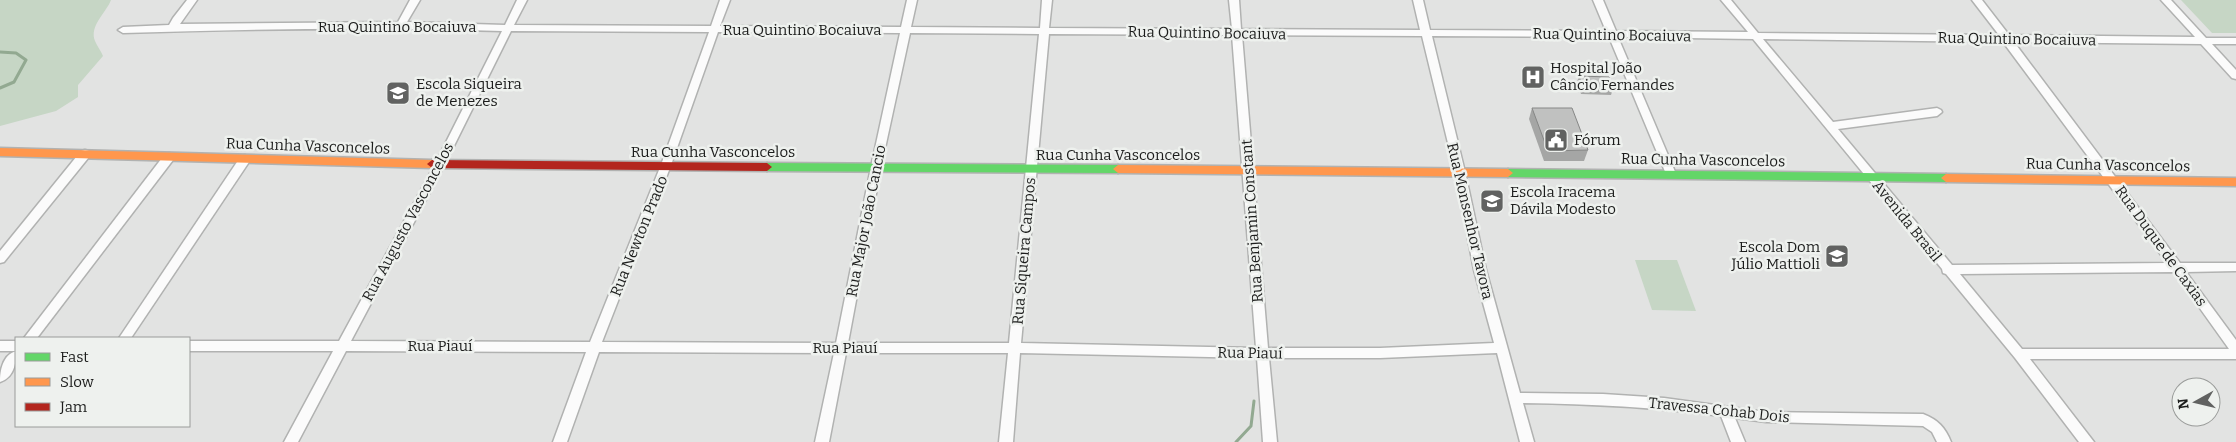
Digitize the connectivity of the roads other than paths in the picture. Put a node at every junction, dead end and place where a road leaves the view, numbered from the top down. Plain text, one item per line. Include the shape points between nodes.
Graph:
1 (192, 0) edge
2 (414, 0) edge
3 (522, 0) edge
4 (725, 0) edge
5 (912, 0) edge
6 (1047, 0) edge
7 (1234, 0) edge
8 (1418, 0) edge
9 (1598, 0) edge
10 (1726, 0) edge
11 (1977, 0) edge
12 (2166, 0) edge
13 (402, 25) junction
14 (176, 27) junction
15 (510, 28) junction
16 (123, 30) dead end
17 (714, 30) junction
18 (906, 30) junction
19 (1044, 30) junction
20 (1237, 33) junction
21 (1427, 34) junction
22 (1613, 34) junction
23 (1757, 37) junction
24 (2006, 38) junction
25 (2204, 41) junction
26 (2236, 41) edge
27 (2236, 76) edge
28 (1936, 112) dead end
29 (1830, 126) junction
30 (0, 152) edge
31 (85, 154) junction
32 (169, 157) junction
33 (245, 159) junction
34 (440, 164) junction
35 (666, 165) junction
36 (876, 168) junction
37 (1030, 170) junction
38 (1249, 170) junction
39 (1460, 172) junction
40 (1671, 174) junction
41 (1871, 176) junction
42 (2113, 180) junction
43 (2236, 182) edge
44 (0, 259) edge
45 (2177, 267) junction
46 (2236, 267) edge
47 (1947, 270) junction
48 (31, 337) edge
49 (126, 337) edge
50 (0, 346) edge
51 (15, 346) edge
52 (190, 346) edge
53 (341, 346) junction
54 (595, 346) junction
55 (842, 348) junction
56 (1016, 348) junction
57 (1501, 348) junction
58 (2236, 348) edge
59 (1261, 353) junction
60 (2019, 354) junction
61 (2236, 354) edge
62 (15, 357) edge
63 (0, 377) edge
64 (1515, 398) junction
65 (1726, 413) junction
66 (291, 442) edge
67 (560, 442) edge
68 (822, 442) edge
69 (1006, 442) edge
70 (1270, 442) edge
71 (1526, 442) edge
72 (1738, 442) edge
73 (1944, 442) edge
74 (2087, 442) edge

1 - 14 street via 176,20
2 - 13 street
3 - 15 street, Rua Augusto Vasconcelos
4 - 17 street, Rua Newton Prado
5 - 18 street, Rua Major João Cancio
6 - 19 street, Rua Siqueira Campos
7 - 20 street, Rua Benjamin Constant
8 - 21 street, Rua Monsenhor Tavora
9 - 22 street
10 - 23 street, Avenida Brasil
11 - 24 street, Rua Duque de Caxias
12 - 25 street
13 - 14 street, Rua Quintino Bocaiuva
13 - 15 street, Rua Quintino Bocaiuva
14 - 16 street, Rua Quintino Bocaiuva
15 - 17 street, Rua Quintino Bocaiuva
15 - 34 street, Rua Augusto Vasconcelos
17 - 18 street, Rua Quintino Bocaiuva
17 - 35 street, Rua Newton Prado
18 - 19 street, Rua Quintino Bocaiuva
18 - 36 street, Rua Major João Cancio
19 - 20 street, Rua Quintino Bocaiuva
19 - 37 street, Rua Siqueira Campos
20 - 21 street, Rua Quintino Bocaiuva
20 - 38 street, Rua Benjamin Constant
21 - 22 street, Rua Quintino Bocaiuva
21 - 39 street, Rua Monsenhor Tavora
22 - 23 street, Rua Quintino Bocaiuva
22 - 40 street
23 - 24 street, Rua Quintino Bocaiuva
23 - 29 street, Avenida Brasil
24 - 25 street, Rua Quintino Bocaiuva
24 - 42 street, Rua Duque de Caxias
25 - 26 street, Rua Quintino Bocaiuva
25 - 27 street
28 - 29 street
29 - 41 street, Avenida Brasil
30 - 31 street, Rua Cunha Vasconcelos
31 - 32 street, Rua Cunha Vasconcelos
31 - 44 street
32 - 33 street, Rua Cunha Vasconcelos
32 - 48 street
33 - 34 street, Rua Cunha Vasconcelos
33 - 49 street
34 - 35 street, Rua Cunha Vasconcelos
34 - 53 street, Rua Augusto Vasconcelos
35 - 36 street, Rua Cunha Vasconcelos
35 - 54 street, Rua Newton Prado
36 - 37 street, Rua Cunha Vasconcelos
36 - 55 street, Rua Major João Cancio
37 - 38 street, Rua Cunha Vasconcelos
37 - 56 street, Rua Siqueira Campos
38 - 39 street, Rua Cunha Vasconcelos
38 - 59 street, Rua Benjamin Constant
39 - 40 street, Rua Cunha Vasconcelos
39 - 57 street, Rua Monsenhor Tavora via 1480,270
40 - 41 street, Rua Cunha Vasconcelos
41 - 42 street, Rua Cunha Vasconcelos
41 - 47 street, Avenida Brasil
42 - 43 street, Rua Cunha Vasconcelos
42 - 45 street, Rua Duque de Caxias
45 - 46 street
45 - 47 street
45 - 58 street, Rua Duque de Caxias
47 - 60 street, Avenida Brasil
50 - 51 street
52 - 53 street, Rua Piauí
53 - 54 street, Rua Piauí
53 - 66 street, Rua Augusto Vasconcelos
54 - 55 street, Rua Piauí
54 - 67 street, Rua Newton Prado
55 - 56 street, Rua Piauí
55 - 68 street, Rua Major João Cancio
56 - 59 street, Rua Piauí
56 - 69 street, Rua Siqueira Campos
57 - 59 street, Rua Piauí
57 - 64 street, Rua Monsenhor Tavora
59 - 70 street, Rua Benjamin Constant
60 - 61 street
60 - 74 street, Avenida Brasil
62 - 63 street
64 - 65 street, Travessa Cohab Dois via 1603,398
64 - 71 street, Rua Monsenhor Tavora
65 - 72 street
65 - 73 street, Travessa Cohab Dois via 1766,417 1923,420 1938,430

